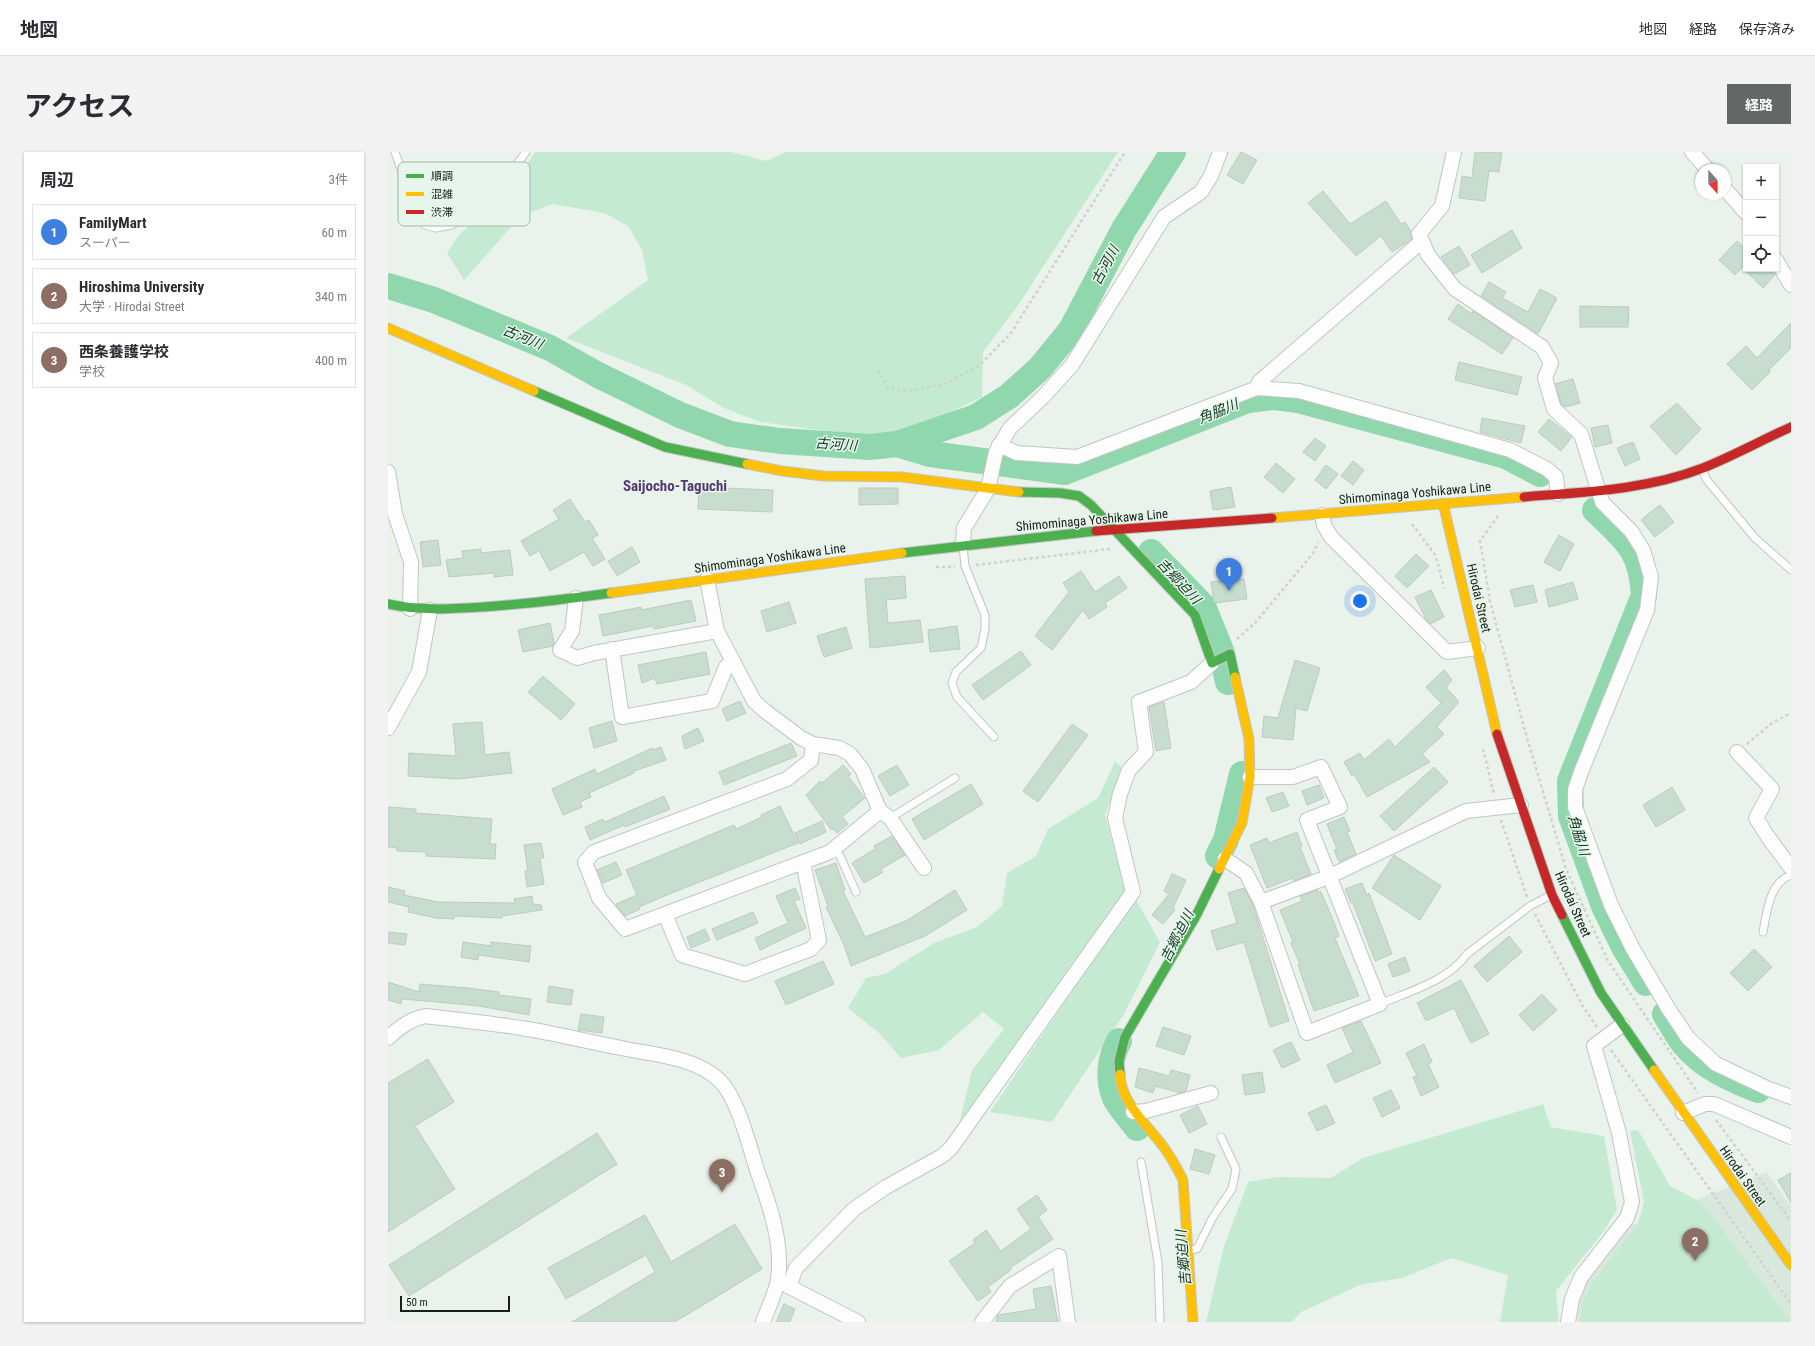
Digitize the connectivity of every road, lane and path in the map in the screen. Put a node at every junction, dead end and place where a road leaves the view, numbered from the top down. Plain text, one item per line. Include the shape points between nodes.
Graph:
1 (395, 152) edge
2 (526, 152) edge
3 (1125, 152) edge
4 (1220, 152) edge
5 (1454, 152) edge
6 (1692, 152) edge
7 (399, 162) edge
8 (519, 162) edge
9 (1703, 164) edge
10 (1731, 196) edge
11 (1743, 210) edge
12 (430, 226) edge
13 (447, 226) edge
14 (1421, 242) junction
15 (1779, 265) edge
16 (1791, 285) edge
17 (388, 328) edge
18 (878, 370) dead end
19 (1257, 388) junction
20 (1791, 427) edge
21 (998, 448) junction
22 (1702, 468) junction
23 (388, 472) edge
24 (989, 486) junction
25 (1598, 491) junction
26 (1558, 494) junction
27 (1443, 503) junction
28 (1500, 512) dead end
29 (1323, 520) junction
30 (1410, 521) dead end
31 (1116, 529) junction
32 (963, 545) junction
33 (1132, 547) junction
34 (965, 566) junction
35 (933, 568) dead end
36 (1791, 570) edge
37 (707, 579) junction
38 (1445, 592) dead end
39 (576, 598) junction
40 (388, 604) edge
41 (410, 608) junction
42 (430, 610) junction
43 (717, 631) junction
44 (1478, 648) junction
45 (612, 649) junction
46 (1228, 655) junction
47 (732, 662) junction
48 (1214, 662) junction
49 (1791, 713) edge
50 (388, 728) edge
51 (994, 737) dead end
52 (813, 744) junction
53 (1482, 748) dead end
54 (1737, 752) joint
55 (1250, 777) junction
56 (955, 778) dead end
57 (1521, 805) junction
58 (1497, 808) junction
59 (885, 814) junction
60 (834, 849) junction
61 (1225, 859) junction
62 (803, 862) junction
63 (924, 868) dead end
64 (1791, 868) edge
65 (1791, 875) edge
66 (1328, 877) junction
67 (856, 892) dead end
68 (1552, 895) junction
69 (1261, 902) junction
70 (1530, 906) junction
71 (666, 914) junction
72 (1762, 932) dead end
73 (1380, 1004) junction
74 (1622, 1025) junction
75 (388, 1038) edge
76 (1604, 1038) junction
77 (1211, 1093) dead end
78 (1791, 1097) edge
79 (1705, 1104) junction
80 (1133, 1112) junction
81 (1683, 1113) junction
82 (1220, 1137) dead end
83 (1791, 1137) edge
84 (1141, 1162) dead end
85 (1791, 1221) edge
86 (1189, 1250) junction
87 (1791, 1265) edge
88 (782, 1279) junction
89 (1791, 1304) edge
90 (763, 1322) edge
91 (858, 1322) edge
92 (982, 1322) edge
93 (1068, 1322) edge
94 (1160, 1322) edge
95 (1194, 1322) edge
96 (1568, 1322) edge

1 - 7 lane
2 - 8 lane
3 - 18 path via 1011,333 979,366 946,384 907,391 888,388
4 - 21 street via 1211,176 1201,192 1164,217 1072,365 1010,428
5 - 14 street via 1442,206 1419,234
6 - 9 street
10 - 11 street
12 - 13 lane
14 - 19 street via 1259,382
14 - 25 street via 1455,289 1542,347 1551,363 1545,378 1554,409 1581,434
15 - 16 street
17 - 24 street via 665,447 789,472 823,476 902,477
19 - 21 street via 1077,457 1017,453
19 - 26 street via 1299,391 1510,450 1547,469 1556,477
20 - 22 street, Shimominaga Yoshikawa Line
21 - 24 street
22 - 25 street, Shimominaga Yoshikawa Line via 1652,482
22 - 36 lane via 1706,479 1755,538
23 - 41 street via 395,514 411,562
24 - 31 street via 1029,493 1079,496 1091,504
24 - 32 street via 964,528
25 - 26 street, Shimominaga Yoshikawa Line
25 - 78 street via 1605,506 1631,531 1643,550 1649,565 1651,584 1647,610 1581,772 1575,790 1575,807 1611,905 1637,955 1688,1038 1716,1064
26 - 27 street, Shimominaga Yoshikawa Line
27 - 29 street, Shimominaga Yoshikawa Line
27 - 44 street, Hirodai Street
28 - 79 path via 1480,541 1490,601 1566,869 1608,961
29 - 31 street, Shimominaga Yoshikawa Line
29 - 44 street via 1331,537 1447,652
29 - 46 path via 1314,552 1256,622 1228,648
30 - 38 path via 1436,556
31 - 32 street, Shimominaga Yoshikawa Line
31 - 33 street
32 - 34 lane
32 - 37 street, Shimominaga Yoshikawa Line
33 - 34 path
33 - 48 street via 1196,615
34 - 35 path
34 - 51 lane via 985,615 985,628 981,648 956,672 952,683 957,697
37 - 39 street, Shimominaga Yoshikawa Line
37 - 43 street
39 - 42 street, Shimominaga Yoshikawa Line via 540,603
39 - 45 street via 572,631 560,650 577,658
40 - 41 street, Shimominaga Yoshikawa Line
41 - 42 street, Shimominaga Yoshikawa Line
42 - 50 street via 419,672
43 - 45 street
43 - 47 street
44 - 57 street, Hirodai Street via 1495,727
45 - 47 street via 622,717 712,701 726,667
46 - 48 street
46 - 55 street via 1249,739
47 - 52 street via 754,700 801,738
48 - 88 street via 1191,682 1139,702 1146,752 1129,770 1115,818 1133,892 951,1148 854,1209
49 - 54 path via 1772,723
52 - 59 street via 839,748 850,754 862,769
52 - 71 street via 811,760 787,779 594,852 585,862 599,898 625,929
53 - 58 path
54 - 64 street via 1772,789 1756,818
55 - 61 street via 1242,824
55 - 66 street via 1293,777 1321,767 1340,807 1307,820
56 - 59 lane
57 - 58 street
57 - 68 street, Hirodai Street
58 - 66 street via 1466,811
58 - 70 path
59 - 60 street
59 - 63 street
60 - 62 street
60 - 67 lane via 840,856
61 - 69 street via 1246,873
61 - 80 street via 1196,916 1125,1037 1118,1066 1120,1087
62 - 71 street
62 - 71 street via 819,940 811,949 745,974 682,955
65 - 72 lane via 1784,878 1773,892
66 - 69 street
66 - 73 street
68 - 70 lane
68 - 74 street, Hirodai Street via 1601,993
69 - 73 street via 1307,1033
70 - 73 lane via 1467,954 1460,965 1449,974
70 - 76 path via 1582,1005
74 - 76 street
74 - 81 street, Hirodai Street
75 - 88 street via 400,1026 424,1016 526,1029 702,1067 722,1082 732,1097 761,1180 774,1228
76 - 89 path
76 - 96 street via 1594,1046 1619,1133 1632,1202 1627,1218 1581,1277 1572,1300
77 - 80 street via 1146,1111
79 - 81 street
79 - 83 street via 1714,1104
79 - 85 path
80 - 86 street via 1178,1166 1183,1180
81 - 87 street, Hirodai Street
82 - 86 lane via 1236,1169 1232,1189 1213,1217 1198,1249
84 - 94 lane via 1158,1262
86 - 95 street
88 - 90 street
88 - 91 street
92 - 93 street via 1010,1286 1059,1256

